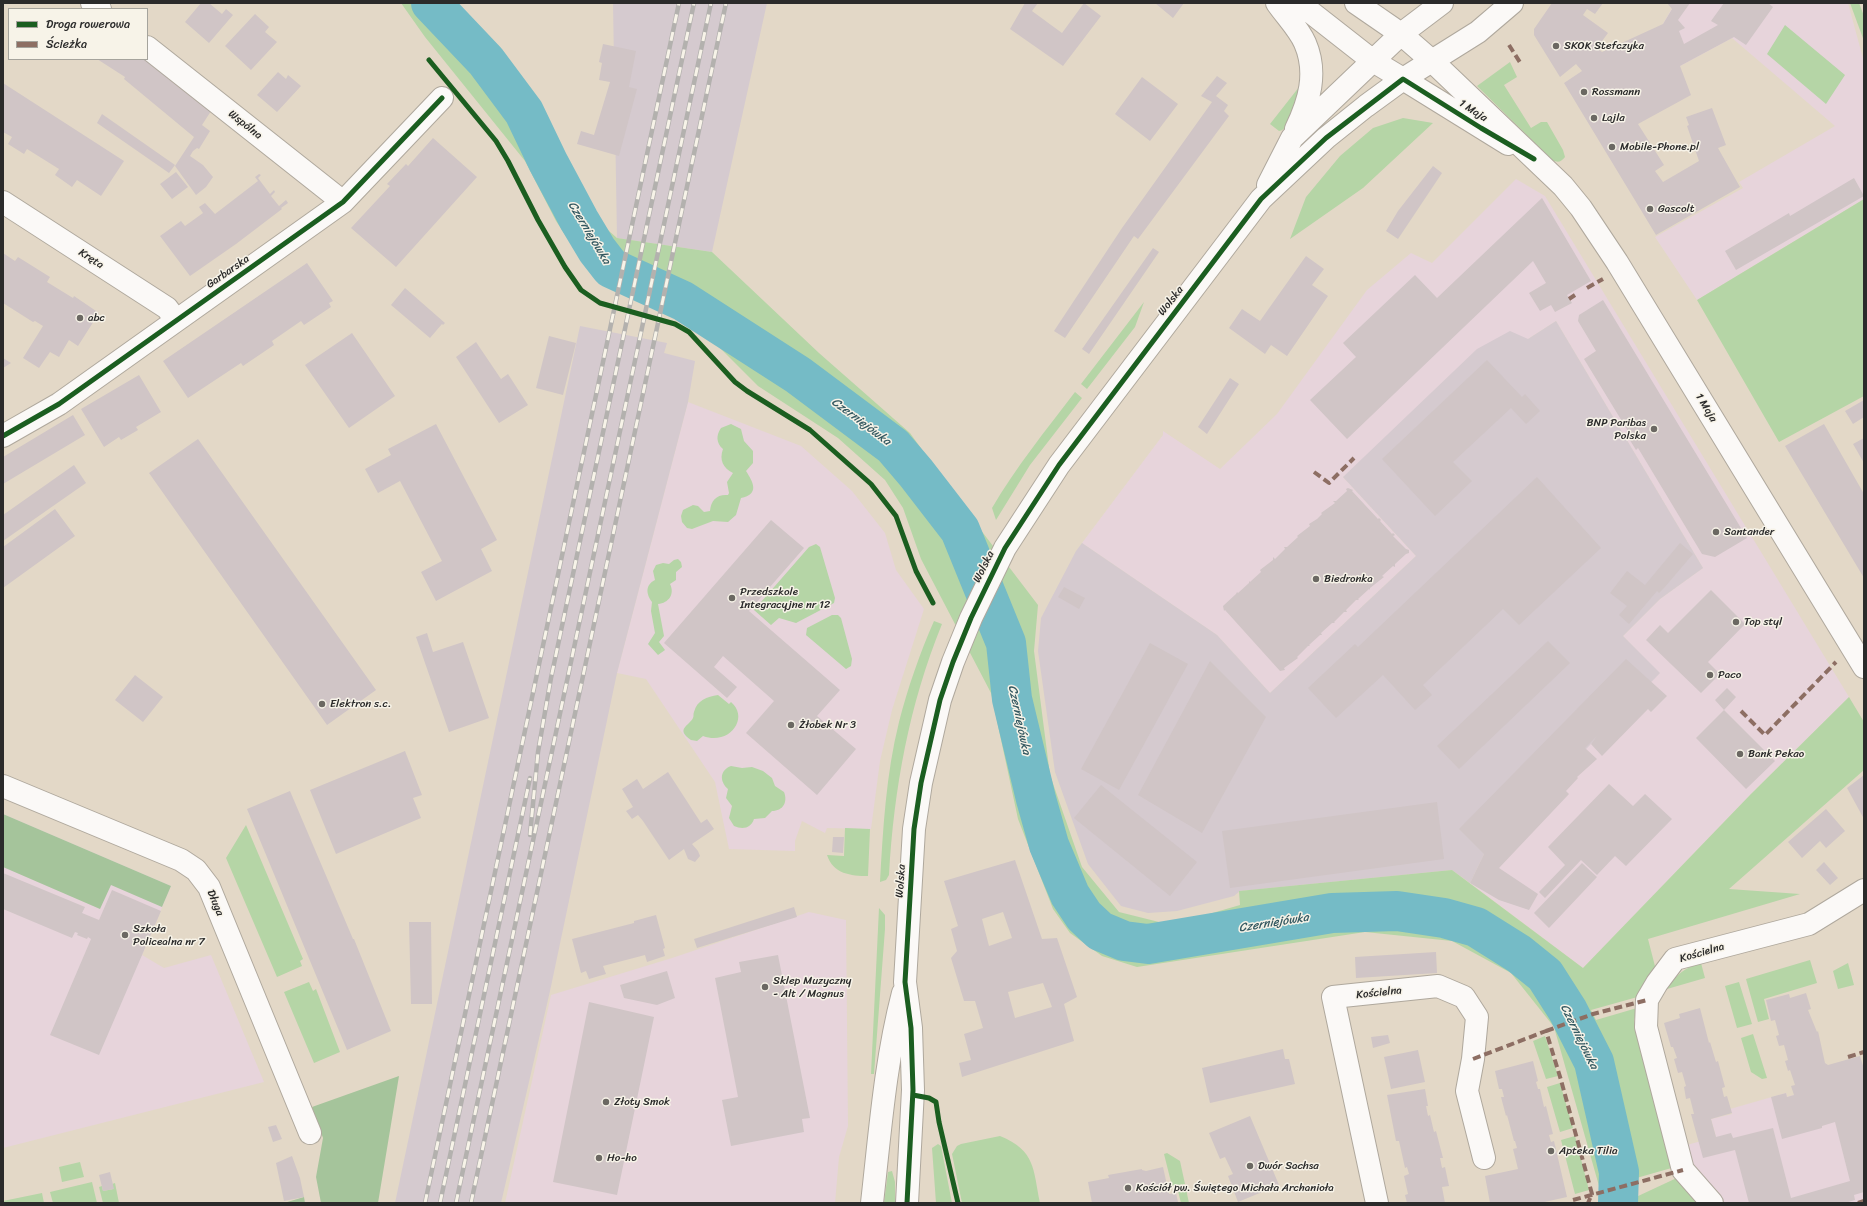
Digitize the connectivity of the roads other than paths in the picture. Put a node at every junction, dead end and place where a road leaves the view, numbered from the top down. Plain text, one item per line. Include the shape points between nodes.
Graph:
1 (1277, 3) edge
2 (1299, 3) edge
3 (1356, 3) edge
4 (1442, 3) edge
5 (1512, 3) edge
6 (1402, 34) junction
7 (148, 48) edge
8 (1373, 61) junction
9 (1432, 61) junction
10 (1403, 79) junction
11 (442, 98) dead end
12 (1292, 138) junction
13 (1534, 159) junction
14 (1262, 199) junction
15 (3, 202) edge
16 (344, 202) junction
17 (176, 320) junction
18 (3, 436) edge
19 (1864, 667) edge
20 (3, 786) edge
21 (1864, 890) edge
22 (905, 982) junction
23 (310, 1133) dead end
24 (879, 1140) junction
25 (910, 1141) junction
26 (1484, 1158) dead end
27 (872, 1203) edge
28 (907, 1203) edge
29 (1377, 1203) edge
30 (1712, 1203) edge

1 - 12 street via 1305,43 1310,58 1310,96
2 - 8 street, 1 Maja
3 - 6 street, 1 Maja
4 - 6 street, Wolska
5 - 9 street, Wolska via 1478,32
6 - 8 street, Wolska
6 - 9 street, 1 Maja
7 - 16 street, Wspólna
8 - 10 street, 1 Maja
8 - 12 street, Wolska
9 - 10 street, Wolska
9 - 13 street, 1 Maja
10 - 13 street, 1 Maja
10 - 14 street, Wolska via 1326,138
11 - 16 street, Garbarska
12 - 14 street, Wolska
13 - 19 street, 1 Maja via 1563,186 1581,208 1617,262
14 - 22 street, Wolska via 1059,465 1005,548 971,618 940,700 921,783 914,829
15 - 17 street, Kręta via 167,308
16 - 17 street, Garbarska
17 - 18 street, Garbarska via 58,404
20 - 23 street, Długa via 180,860 196,870 209,887
21 - 30 street, Kościelna via 1809,924 1675,960 1647,1000 1646,1027 1683,1170
22 - 24 street, Wolska via 884,1088
22 - 25 street, Wolska via 911,1028 913,1090
24 - 25 street
24 - 27 street, Wolska
25 - 28 street, Wolska
26 - 29 street, Kościelna via 1467,1091 1477,1017 1464,997 1438,986 1333,998

